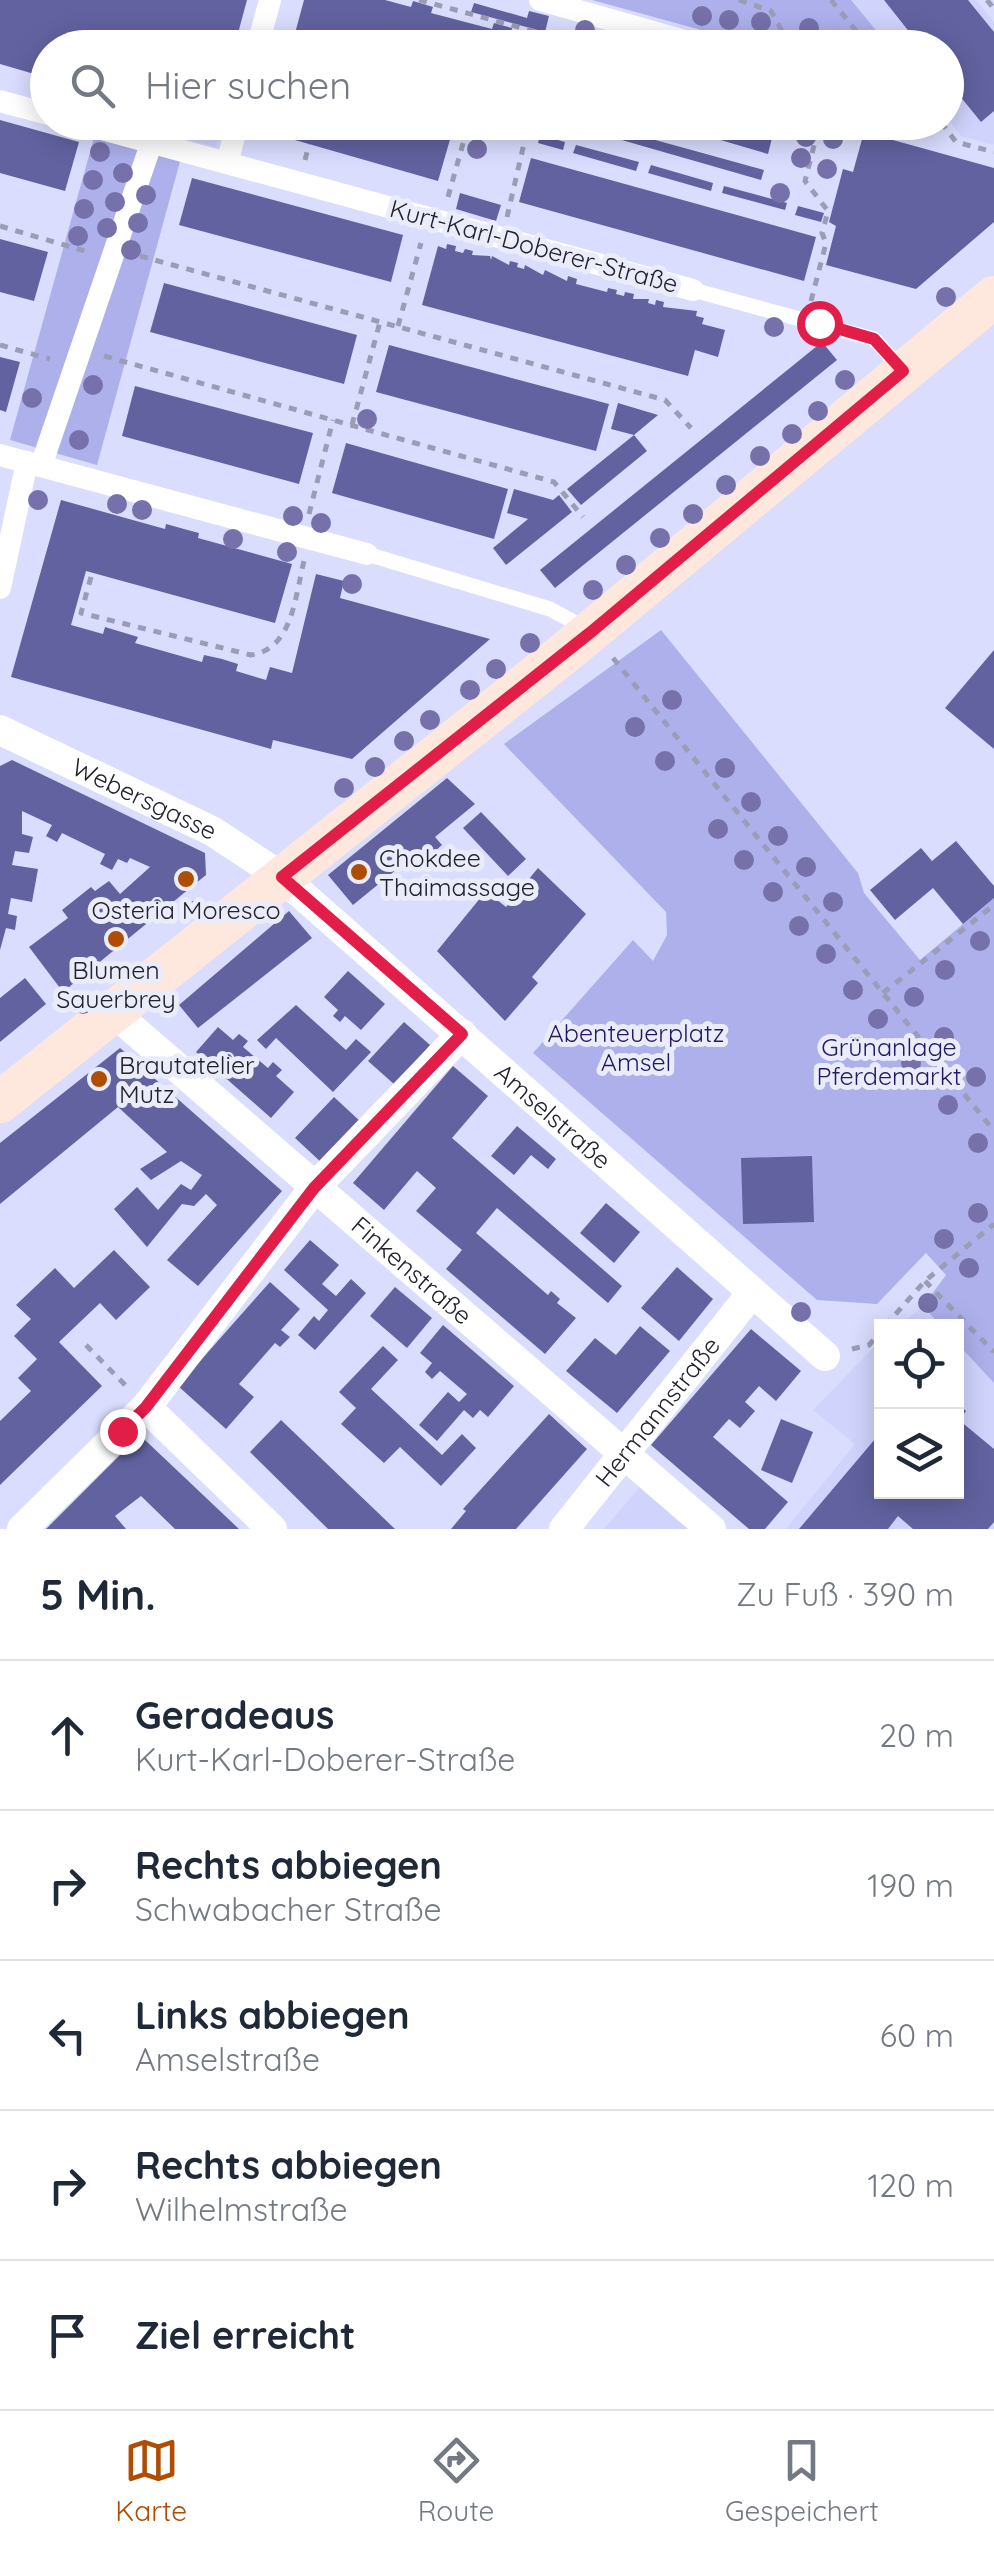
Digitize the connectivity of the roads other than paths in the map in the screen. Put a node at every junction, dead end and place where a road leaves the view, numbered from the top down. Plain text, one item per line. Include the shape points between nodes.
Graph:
1 (270, 0) edge
2 (540, 0) edge
3 (262, 30) edge
4 (646, 30) edge
5 (0, 101) edge
6 (30, 109) edge
7 (138, 140) edge
8 (233, 140) edge
9 (152, 144) junction
10 (227, 163) junction
11 (693, 290) joint
12 (994, 297) edge
13 (903, 371) junction
14 (0, 454) edge
15 (34, 464) junction
16 (367, 554) joint
17 (0, 588) edge
18 (591, 632) junction
19 (0, 730) edge
20 (282, 877) junction
21 (113, 1012) junction
22 (462, 1034) junction
23 (0, 1102) edge
24 (314, 1188) junction
25 (751, 1294) junction
26 (825, 1356) road end
27 (146, 1407) junction
28 (623, 1454) junction
29 (22, 1529) edge
30 (272, 1529) edge
31 (564, 1529) edge
32 (711, 1529) edge

1 - 3 street
2 - 4 street
5 - 6 street
7 - 9 street, Kurt-Karl-Doberer-Straße
8 - 10 street
9 - 10 street, Kurt-Karl-Doberer-Straße
9 - 15 street
10 - 11 street, Kurt-Karl-Doberer-Straße
11 - 13 lane, Kurt-Karl-Doberer-Straße via 874,339
12 - 13 main road
13 - 18 main road
14 - 15 street
15 - 16 street
15 - 17 street
16 - 18 lane via 550,609
18 - 20 main road
19 - 20 street, Webersgasse via 212,831
20 - 21 main road
20 - 22 street, Amselstraße
21 - 23 main road
21 - 24 street, Finkenstraße
22 - 24 street
22 - 25 street, Amselstraße
24 - 27 street
24 - 28 street, Finkenstraße
25 - 26 street, Amselstraße
25 - 28 street, Hermannstraße
27 - 29 street
27 - 30 street
28 - 31 street, Hermannstraße
28 - 32 street, Finkenstraße

